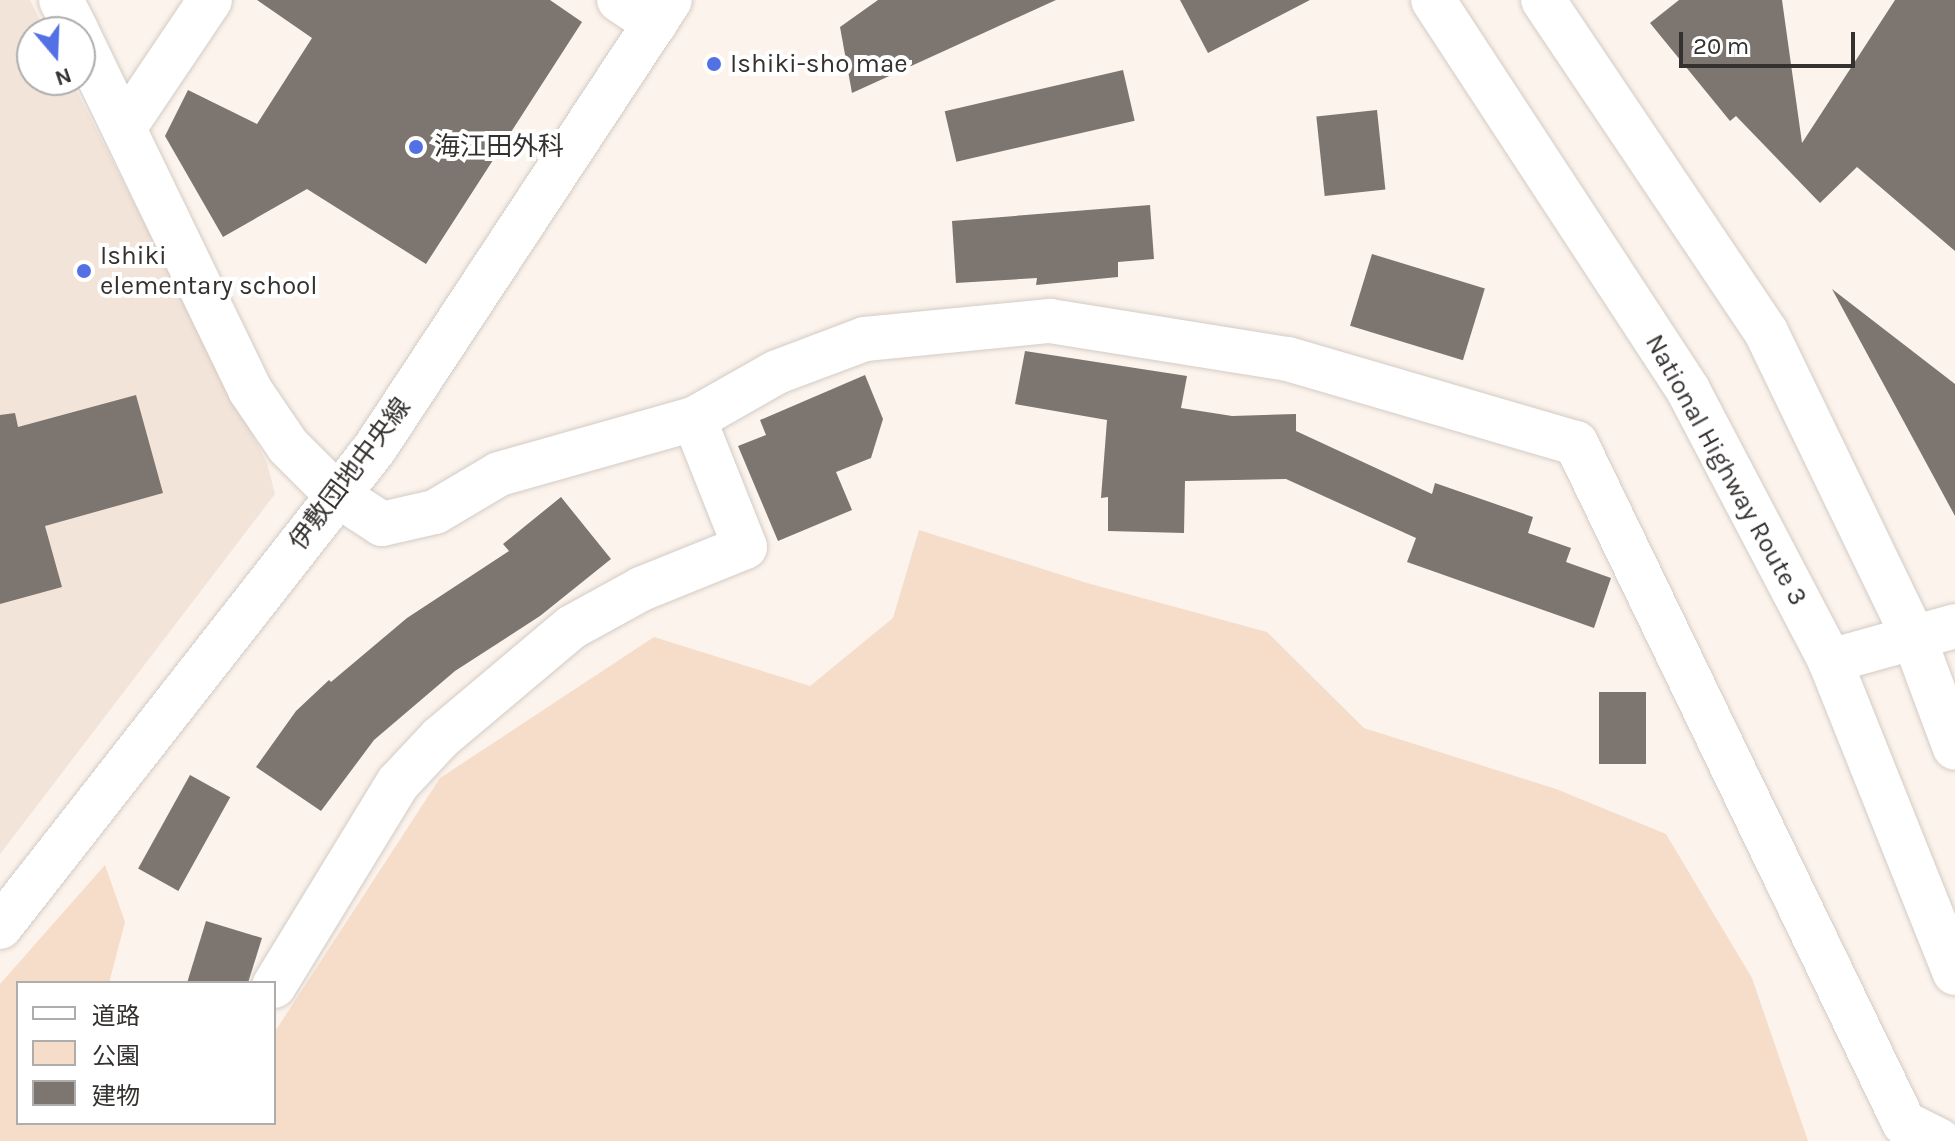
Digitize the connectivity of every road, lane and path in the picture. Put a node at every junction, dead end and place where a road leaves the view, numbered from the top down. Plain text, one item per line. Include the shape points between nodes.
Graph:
1 (210, 0) edge
2 (619, 0) edge
3 (1433, 0) edge
4 (1543, 0) edge
5 (663, 12) edge
6 (96, 71) edge
7 (124, 128) junction
8 (694, 419) junction
9 (336, 494) junction
10 (1935, 632) edge
11 (1830, 661) junction
12 (1955, 748) edge
13 (0, 927) edge
14 (1955, 973) edge
15 (276, 983) edge
16 (1940, 1141) edge

1 - 7 main road
2 - 5 main road
3 - 11 main road, National Highway Route 3 via 1688,390
4 - 10 main road via 1766,332
5 - 9 main road, 伊敷団地中央線 via 434,362
6 - 7 main road
7 - 9 main road via 250,390 288,446
8 - 9 main road via 499,474 435,512 382,524
8 - 15 main road via 745,547 641,589 572,627 440,738 398,783
8 - 16 main road via 777,372 865,339 1050,321 1288,359 1576,443 1904,1123
9 - 13 main road, 伊敷団地中央線
10 - 11 main road
10 - 12 main road
11 - 14 main road, National Highway Route 3

